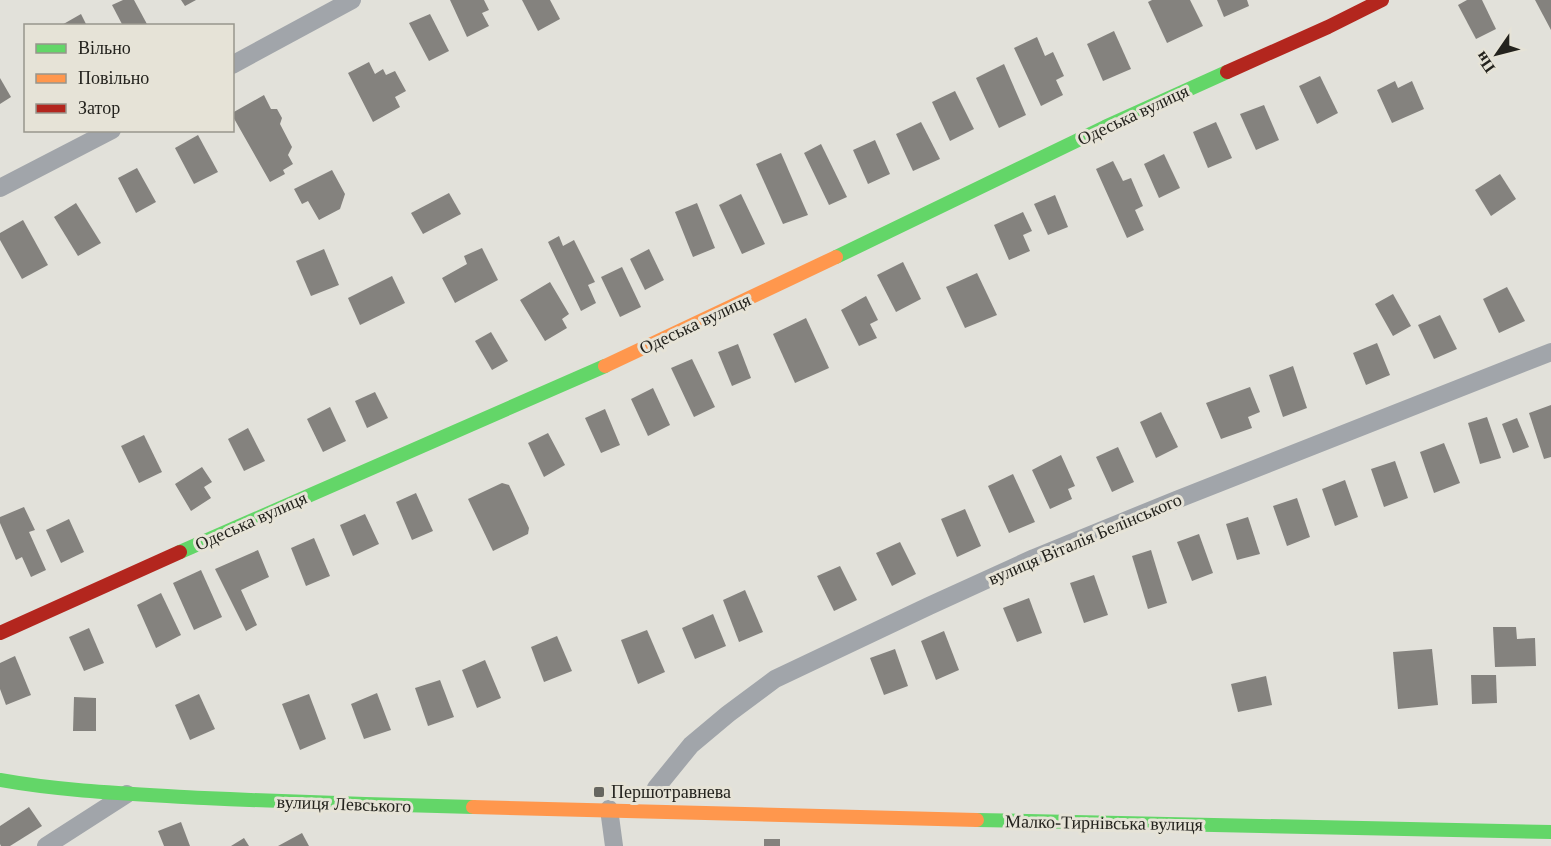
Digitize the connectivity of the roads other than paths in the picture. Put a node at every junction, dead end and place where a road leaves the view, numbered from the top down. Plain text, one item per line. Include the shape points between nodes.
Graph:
1 (352, 0) edge
2 (1382, 0) edge
3 (234, 63) edge
4 (108, 132) edge
5 (0, 188) edge
6 (1551, 352) edge
7 (0, 633) edge
8 (0, 780) edge
9 (656, 788) dead end
10 (127, 794) junction
11 (609, 809) junction
12 (657, 811) joint
13 (1551, 832) edge
14 (46, 846) edge
15 (614, 846) edge

1 - 3 street
2 - 7 main road, Одеська вулиця via 1105,127 595,371
4 - 5 street
6 - 9 street, вулиця Віталія Белінського via 1034,558 775,679 691,745
8 - 10 main road, вулиця Левського
10 - 11 main road, вулиця Левського via 361,806
10 - 14 street
11 - 12 main road, вулиця Левського
11 - 15 street
12 - 13 main road, Малко-Тирнівська вулиця

